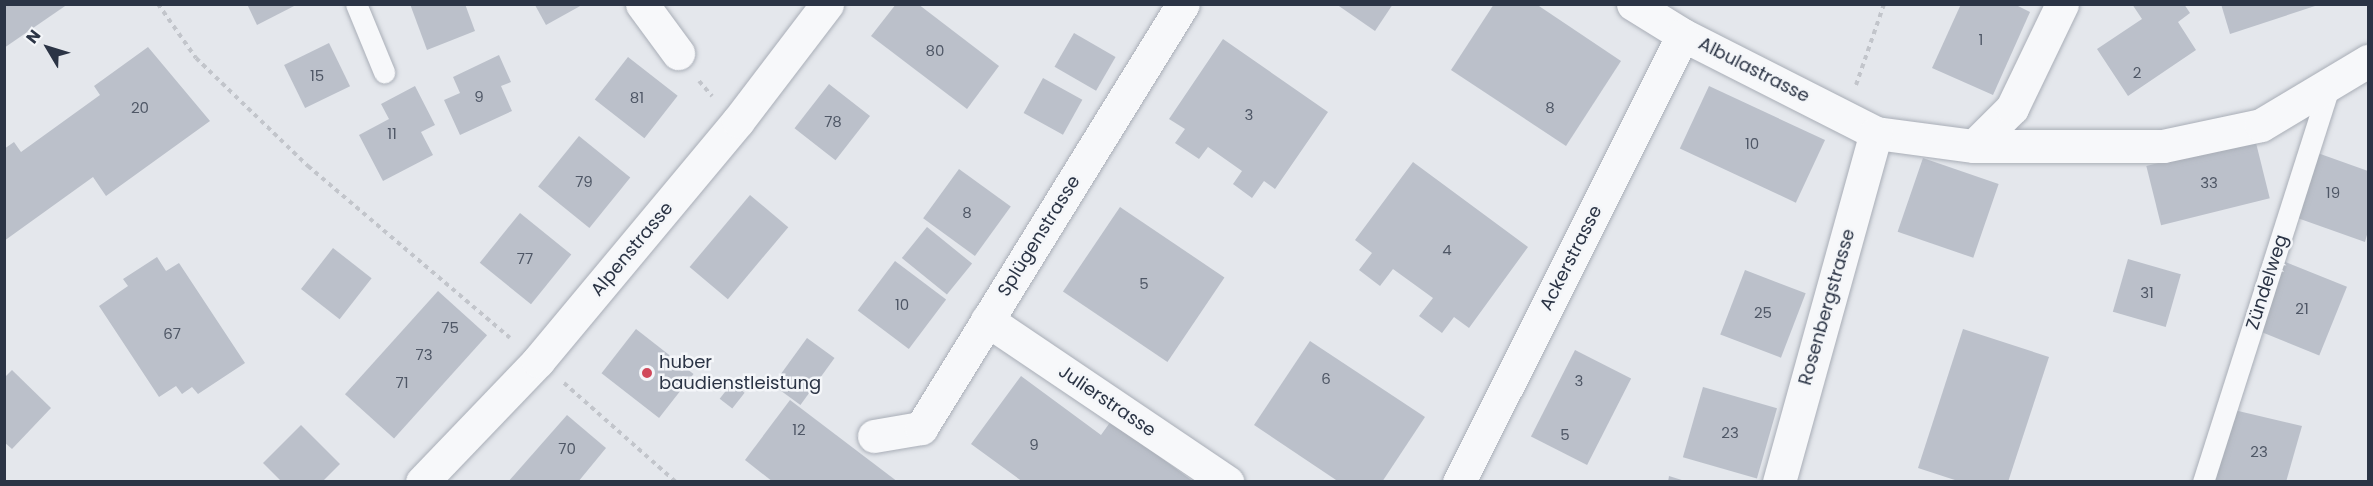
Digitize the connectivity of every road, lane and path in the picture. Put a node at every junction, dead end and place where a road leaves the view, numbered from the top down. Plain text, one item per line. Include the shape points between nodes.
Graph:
1 (158, 4) edge
2 (356, 4) edge
3 (642, 4) edge
4 (827, 4) edge
5 (1184, 4) edge
6 (1633, 4) edge
7 (1884, 4) edge
8 (2062, 4) edge
9 (1683, 35) junction
10 (678, 53) joint
11 (2368, 61) edge
12 (384, 72) dead end
13 (2330, 83) junction
14 (1845, 116) junction
15 (738, 121) junction
16 (1876, 133) junction
17 (1974, 146) junction
18 (987, 320) junction
19 (538, 361) junction
20 (874, 436) dead end
21 (424, 481) edge
22 (676, 482) edge
23 (1227, 482) edge
24 (1459, 482) edge
25 (1779, 482) edge
26 (2203, 482) edge

1 - 19 path via 196,58 308,166
2 - 12 lane
3 - 10 street
4 - 15 street, Alpenstrasse
5 - 18 street, Splügenstrasse
6 - 9 street, Albulastrasse
7 - 14 path
8 - 17 street via 2012,108
9 - 14 street, Albulastrasse
9 - 24 street, Ackerstrasse
10 - 15 path via 701,84
11 - 13 street
13 - 17 street via 2261,125 2163,146
13 - 26 lane, Zündelweg
14 - 16 street, Albulastrasse
15 - 19 street, Alpenstrasse
16 - 17 street
16 - 25 street, Rosenbergstrasse
18 - 20 street, Splügenstrasse via 921,428
18 - 23 street, Julierstrasse
19 - 21 street, Alpenstrasse
19 - 22 path

